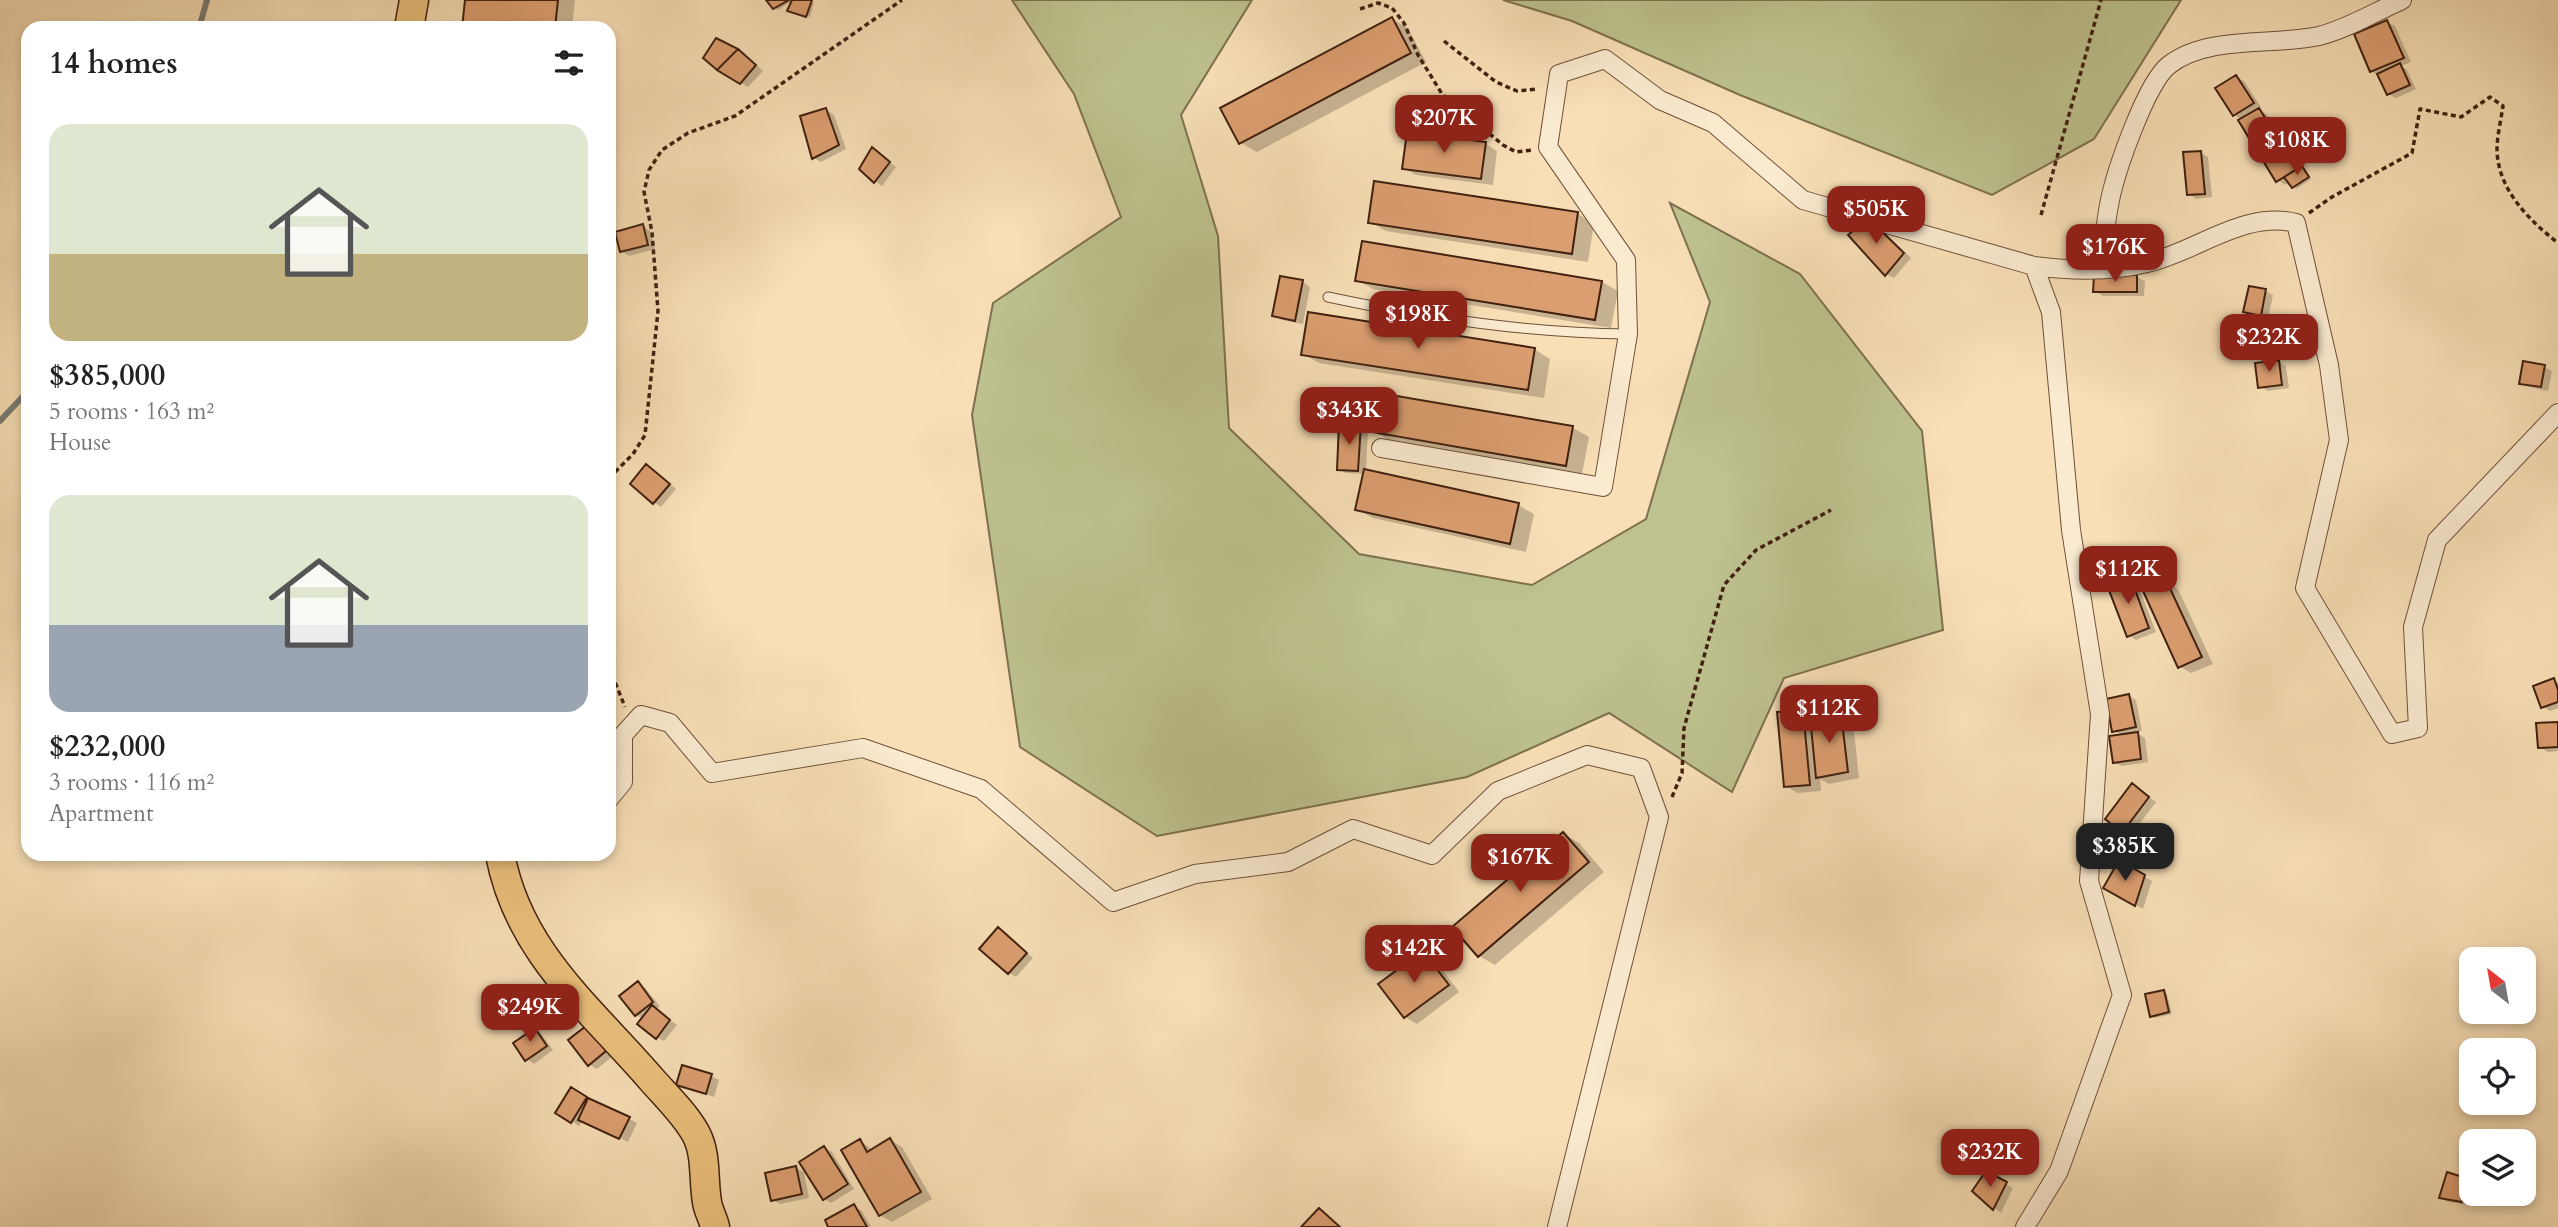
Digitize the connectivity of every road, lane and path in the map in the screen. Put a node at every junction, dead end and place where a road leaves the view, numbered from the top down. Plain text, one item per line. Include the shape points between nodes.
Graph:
1 (414, 0) edge
2 (902, 0) edge
3 (2101, 0) edge
4 (2402, 0) edge
5 (1360, 9) dead end
6 (410, 21) edge
7 (1444, 41) dead end
8 (1559, 74) junction
9 (1548, 147) junction
10 (2041, 215) dead end
11 (2296, 223) junction
12 (2558, 243) edge
13 (2034, 266) junction
14 (2102, 269) junction
15 (1328, 297) dead end
16 (1628, 334) junction
17 (2558, 412) edge
18 (1381, 448) dead end
19 (616, 471) edge
20 (1831, 510) dead end
21 (616, 685) edge
22 (632, 725) junction
23 (616, 790) edge
24 (1668, 807) dead end
25 (502, 861) edge
26 (715, 1227) edge
27 (1557, 1227) edge
28 (2025, 1227) edge

1 - 6 main road
2 - 19 path via 735,116 688,133 662,150 649,170 644,192 652,232 657,311 645,435
3 - 10 path
4 - 14 street via 2319,36 2205,48 2167,66 2136,122 2110,200
5 - 9 path via 1378,3 1392,8 1442,94 1503,145 1516,152
7 - 8 path via 1496,82 1517,91 1537,89 1551,75
8 - 9 street
8 - 13 street via 1605,59 1660,100 1713,123 1803,200
9 - 16 street via 1626,260
11 - 12 path via 2332,197 2412,153 2420,109 2461,117 2490,97 2503,106 2497,150 2503,180 2536,226
11 - 14 street via 2283,219 2237,227 2150,262
11 - 17 street via 2329,365 2339,440 2305,588 2392,734 2418,728 2413,627 2437,540
13 - 14 street
13 - 28 street via 2051,312 2071,530 2100,713 2089,881 2122,995 2059,1171
15 - 16 lane via 1568,334
16 - 18 street via 1603,487
20 - 24 path via 1756,550 1724,585 1684,728 1682,773
21 - 22 path
22 - 23 street via 623,735 623,782
22 - 27 street via 641,715 670,723 712,773 863,748 981,789 1113,902 1195,874 1288,862 1353,829 1432,855 1498,792 1587,755 1641,768 1660,817
25 - 26 main road via 510,895 543,957 696,1135

